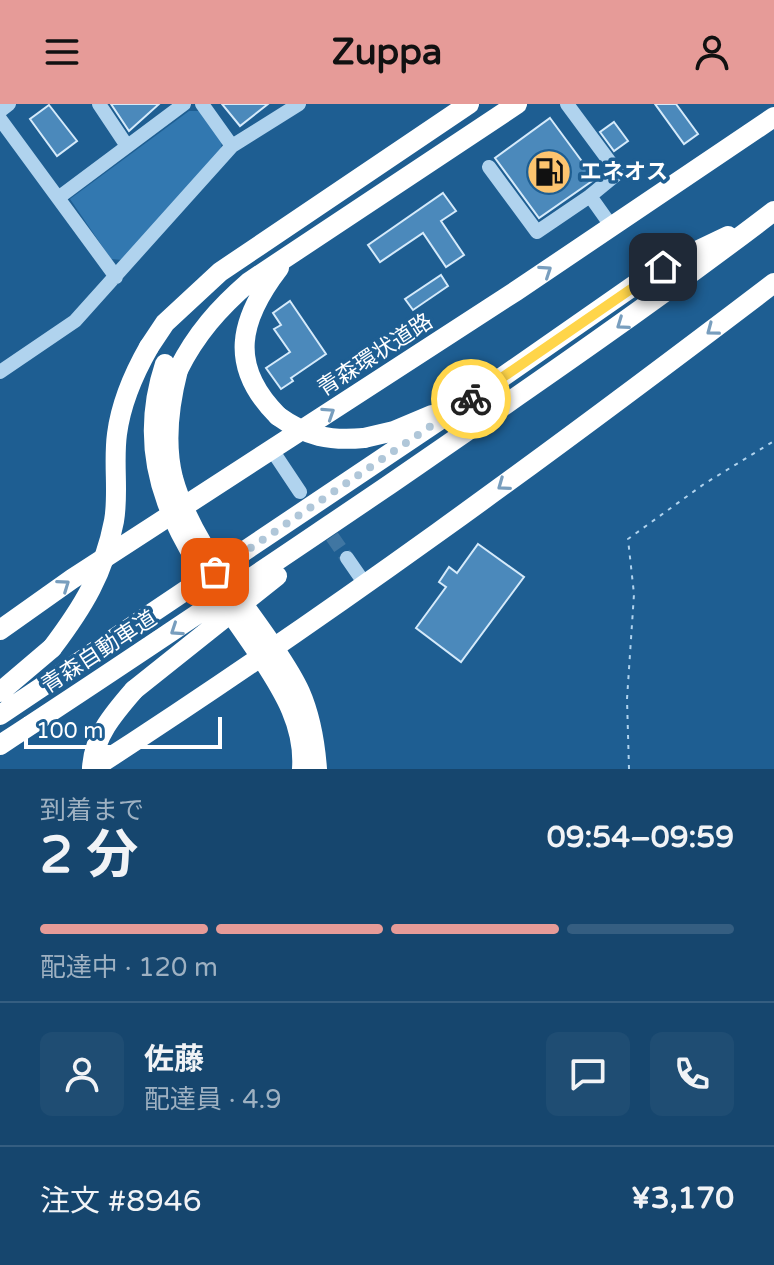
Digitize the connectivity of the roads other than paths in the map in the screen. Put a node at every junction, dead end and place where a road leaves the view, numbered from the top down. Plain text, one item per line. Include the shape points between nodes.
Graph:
1 (9, 104) edge
2 (99, 104) edge
3 (184, 104) edge
4 (202, 104) edge
5 (299, 104) edge
6 (469, 104) edge
7 (517, 104) edge
8 (567, 104) edge
9 (769, 104) edge
10 (774, 108) edge
11 (0, 111) edge
12 (774, 117) edge
13 (0, 119) edge
14 (127, 146) junction
15 (232, 146) junction
16 (489, 167) dead end
17 (590, 196) junction
18 (58, 198) junction
19 (774, 211) edge
20 (291, 225) junction
21 (612, 227) junction
22 (287, 259) junction
23 (116, 277) junction
24 (774, 283) edge
25 (172, 367) junction
26 (0, 372) edge
27 (468, 401) junction
28 (475, 426) junction
29 (272, 450) junction
30 (300, 492) tunnel mouth
31 (347, 558) tunnel mouth
32 (365, 584) junction
33 (0, 630) edge
34 (0, 692) edge
35 (0, 715) edge
36 (0, 745) edge
37 (92, 769) edge
38 (302, 769) edge
39 (317, 769) edge

1 - 11 street
2 - 14 street
3 - 14 street
4 - 15 street
5 - 15 street
6 - 20 highway
7 - 22 highway
8 - 17 street via 618,173
9 - 10 highway
12 - 21 highway, 青森環状道路
13 - 18 street
14 - 18 street
15 - 23 street
16 - 17 street via 537,232
17 - 21 street
18 - 23 street
19 - 27 highway, 青森自動車道 via 663,267
19 -> 28 highway, 青森自動車道
20 - 25 highway via 196,312
20 - 34 highway, bridge via 220,272 165,323 149,347 134,373 116,436 114,519 101,567 81,610 52,648
29 -> 21 highway, 青森環状道路
22 - 25 highway via 221,307
22 - 27 highway, bridge via 259,295 244,355 251,380 278,416 315,438 335,441 394,431
23 - 26 street via 75,321
24 -> 32 highway
25 - 38 highway, bridge via 154,404 152,439 159,483 195,559 288,701
25 - 39 highway, bridge via 168,440 173,478 209,554 299,689 315,741
27 - 35 highway, 青森自動車道
28 -> 36 highway, 青森自動車道
28 - 37 highway, bridge via 134,690 100,736
29 - 30 street
33 -> 29 highway, 青森環状道路
31 - 32 street
32 - 37 highway

